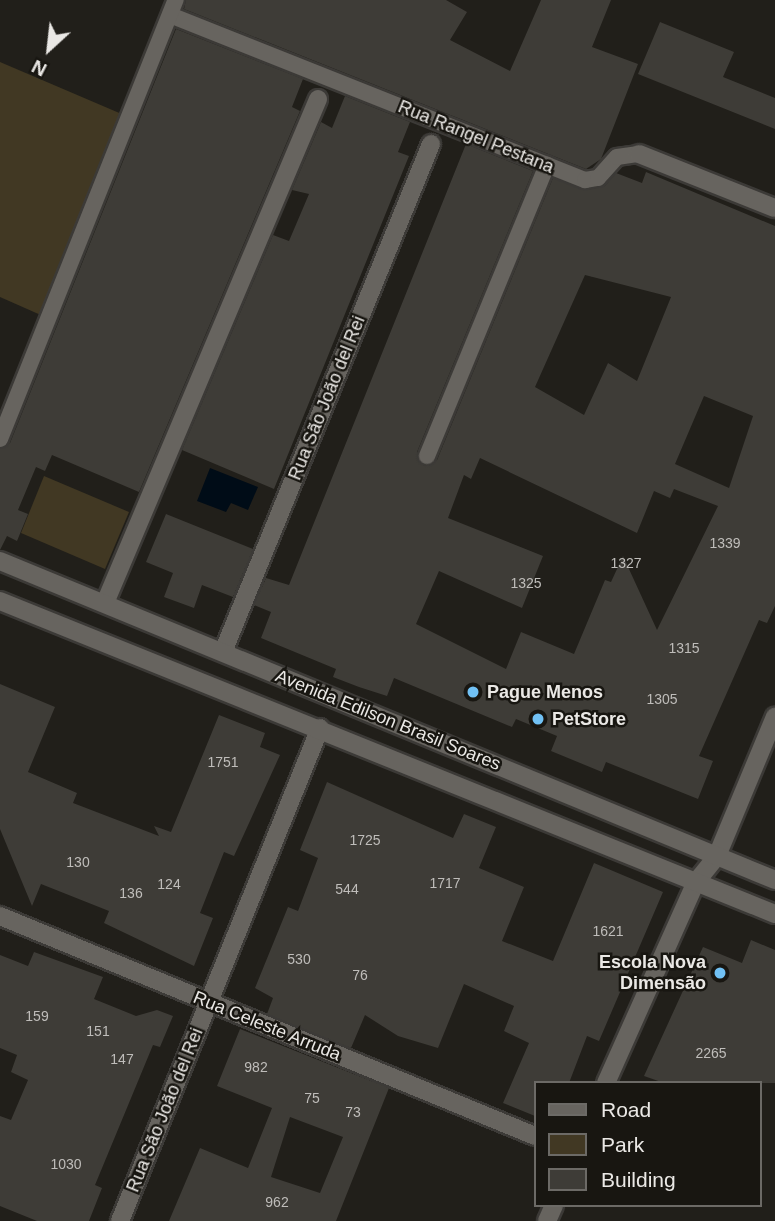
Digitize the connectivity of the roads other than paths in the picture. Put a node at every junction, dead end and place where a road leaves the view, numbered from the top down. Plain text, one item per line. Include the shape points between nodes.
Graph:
1 (173, 8) edge
2 (318, 99) dead end
3 (430, 144) dead end
4 (639, 154) joint
5 (547, 164) junction
6 (775, 208) edge
7 (0, 439) edge
8 (427, 456) dead end
9 (0, 561) edge
10 (0, 601) edge
11 (105, 603) junction
12 (223, 652) junction
13 (775, 717) edge
14 (320, 727) junction
15 (717, 856) junction
16 (775, 880) edge
17 (696, 882) junction
18 (775, 914) edge
19 (0, 916) edge
20 (208, 1002) junction
21 (607, 1081) edge
22 (534, 1136) edge
23 (120, 1221) edge

1 - 5 lane, Rua Rangel Pestana
1 - 7 lane
2 - 11 street
3 - 12 street, Rua São João del Rei
4 - 5 lane, Rua Rangel Pestana via 617,157 592,181
4 - 6 street, Rua Rangel Pestana
5 - 8 lane
9 - 11 street, Avenida Edilson Brasil Soares
10 - 14 street, Avenida Edilson Brasil Soares
11 - 12 street, Avenida Edilson Brasil Soares
12 - 15 street, Avenida Edilson Brasil Soares
13 - 15 street
14 - 17 street, Avenida Edilson Brasil Soares
14 - 20 street, Rua São João del Rei
15 - 16 street, Avenida Edilson Brasil Soares
15 - 17 street
17 - 18 street, Avenida Edilson Brasil Soares
17 - 21 street
19 - 20 street, Rua Celeste Arruda
20 - 22 street, Rua Celeste Arruda
20 - 23 street, Rua São João del Rei

